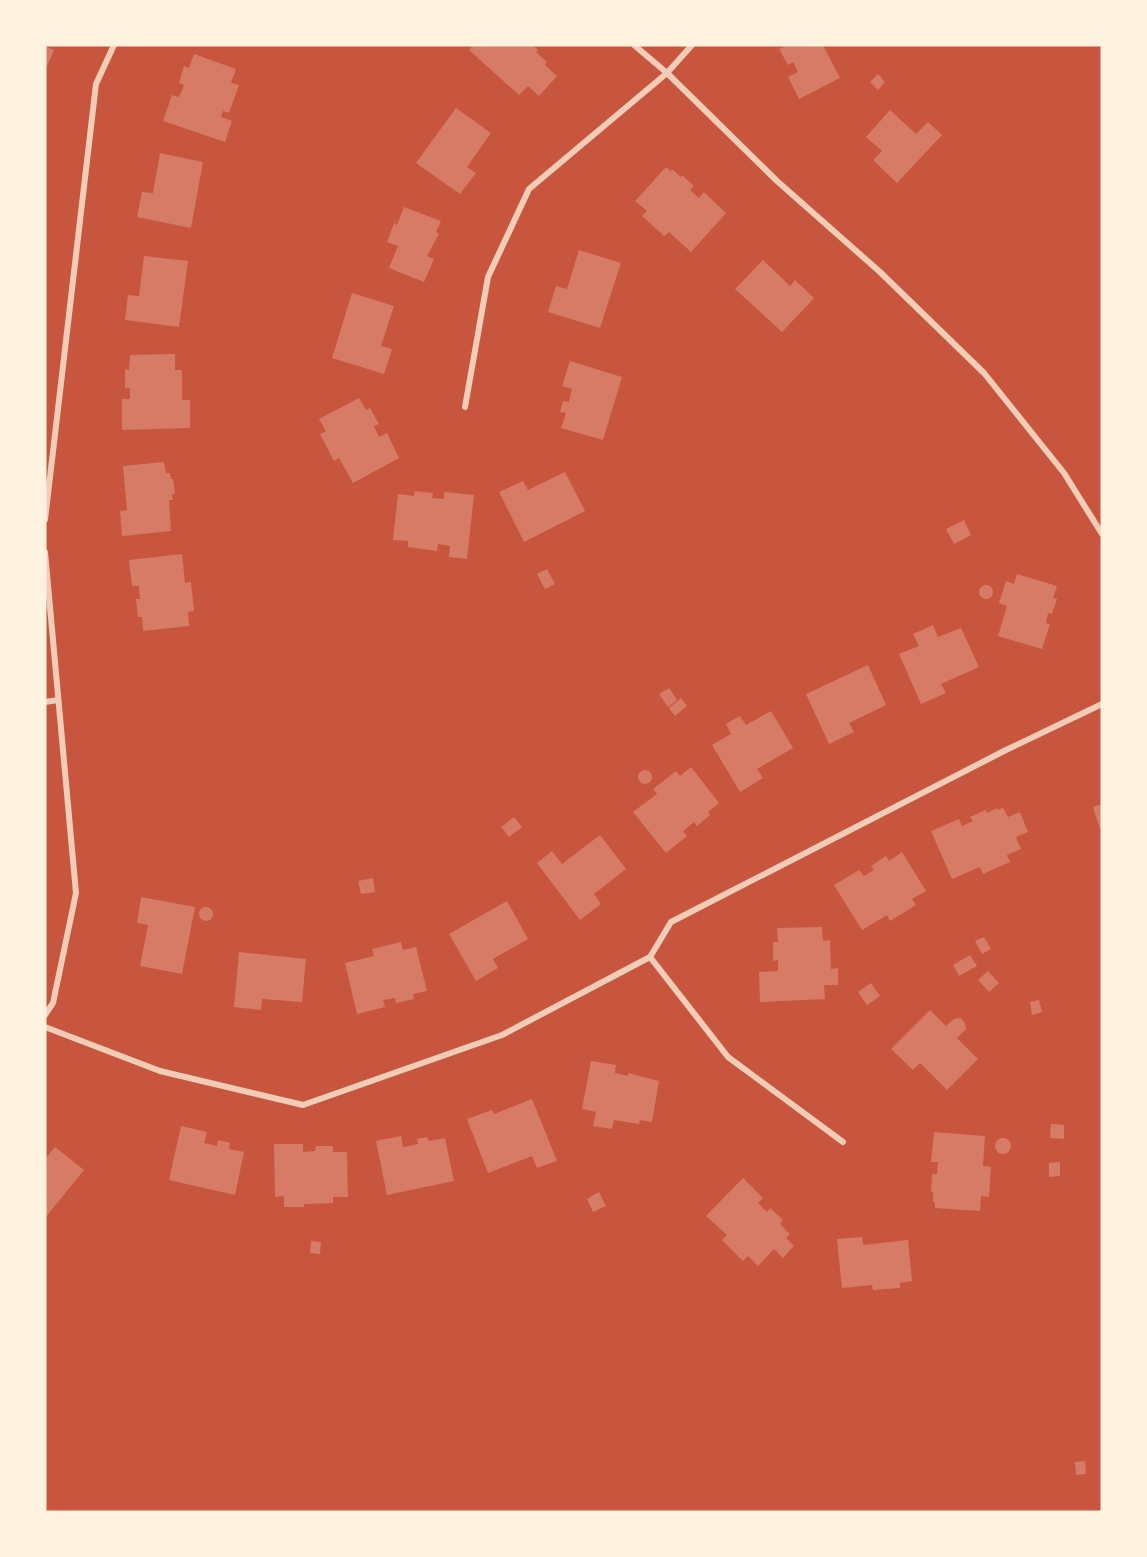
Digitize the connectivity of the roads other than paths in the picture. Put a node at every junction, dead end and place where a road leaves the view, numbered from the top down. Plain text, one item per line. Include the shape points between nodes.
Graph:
1 (114, 45) edge
2 (634, 45) edge
3 (692, 45) edge
4 (667, 74) junction
5 (465, 407) dead end
6 (45, 520) edge
7 (1102, 534) edge
8 (45, 552) edge
9 (58, 700) junction
10 (45, 702) edge
11 (1102, 704) edge
12 (650, 957) junction
13 (45, 1015) edge
14 (45, 1027) edge
15 (843, 1142) dead end

1 - 6 street via 96,84
2 - 4 street
3 - 4 street
4 - 5 street via 529,189 488,277
4 - 7 street via 984,373 1064,474
8 - 9 street
9 - 10 street
9 - 13 street via 76,892 53,1003
11 - 12 street via 671,922
12 - 14 street via 502,1035 303,1105 160,1071
12 - 15 street via 728,1057

